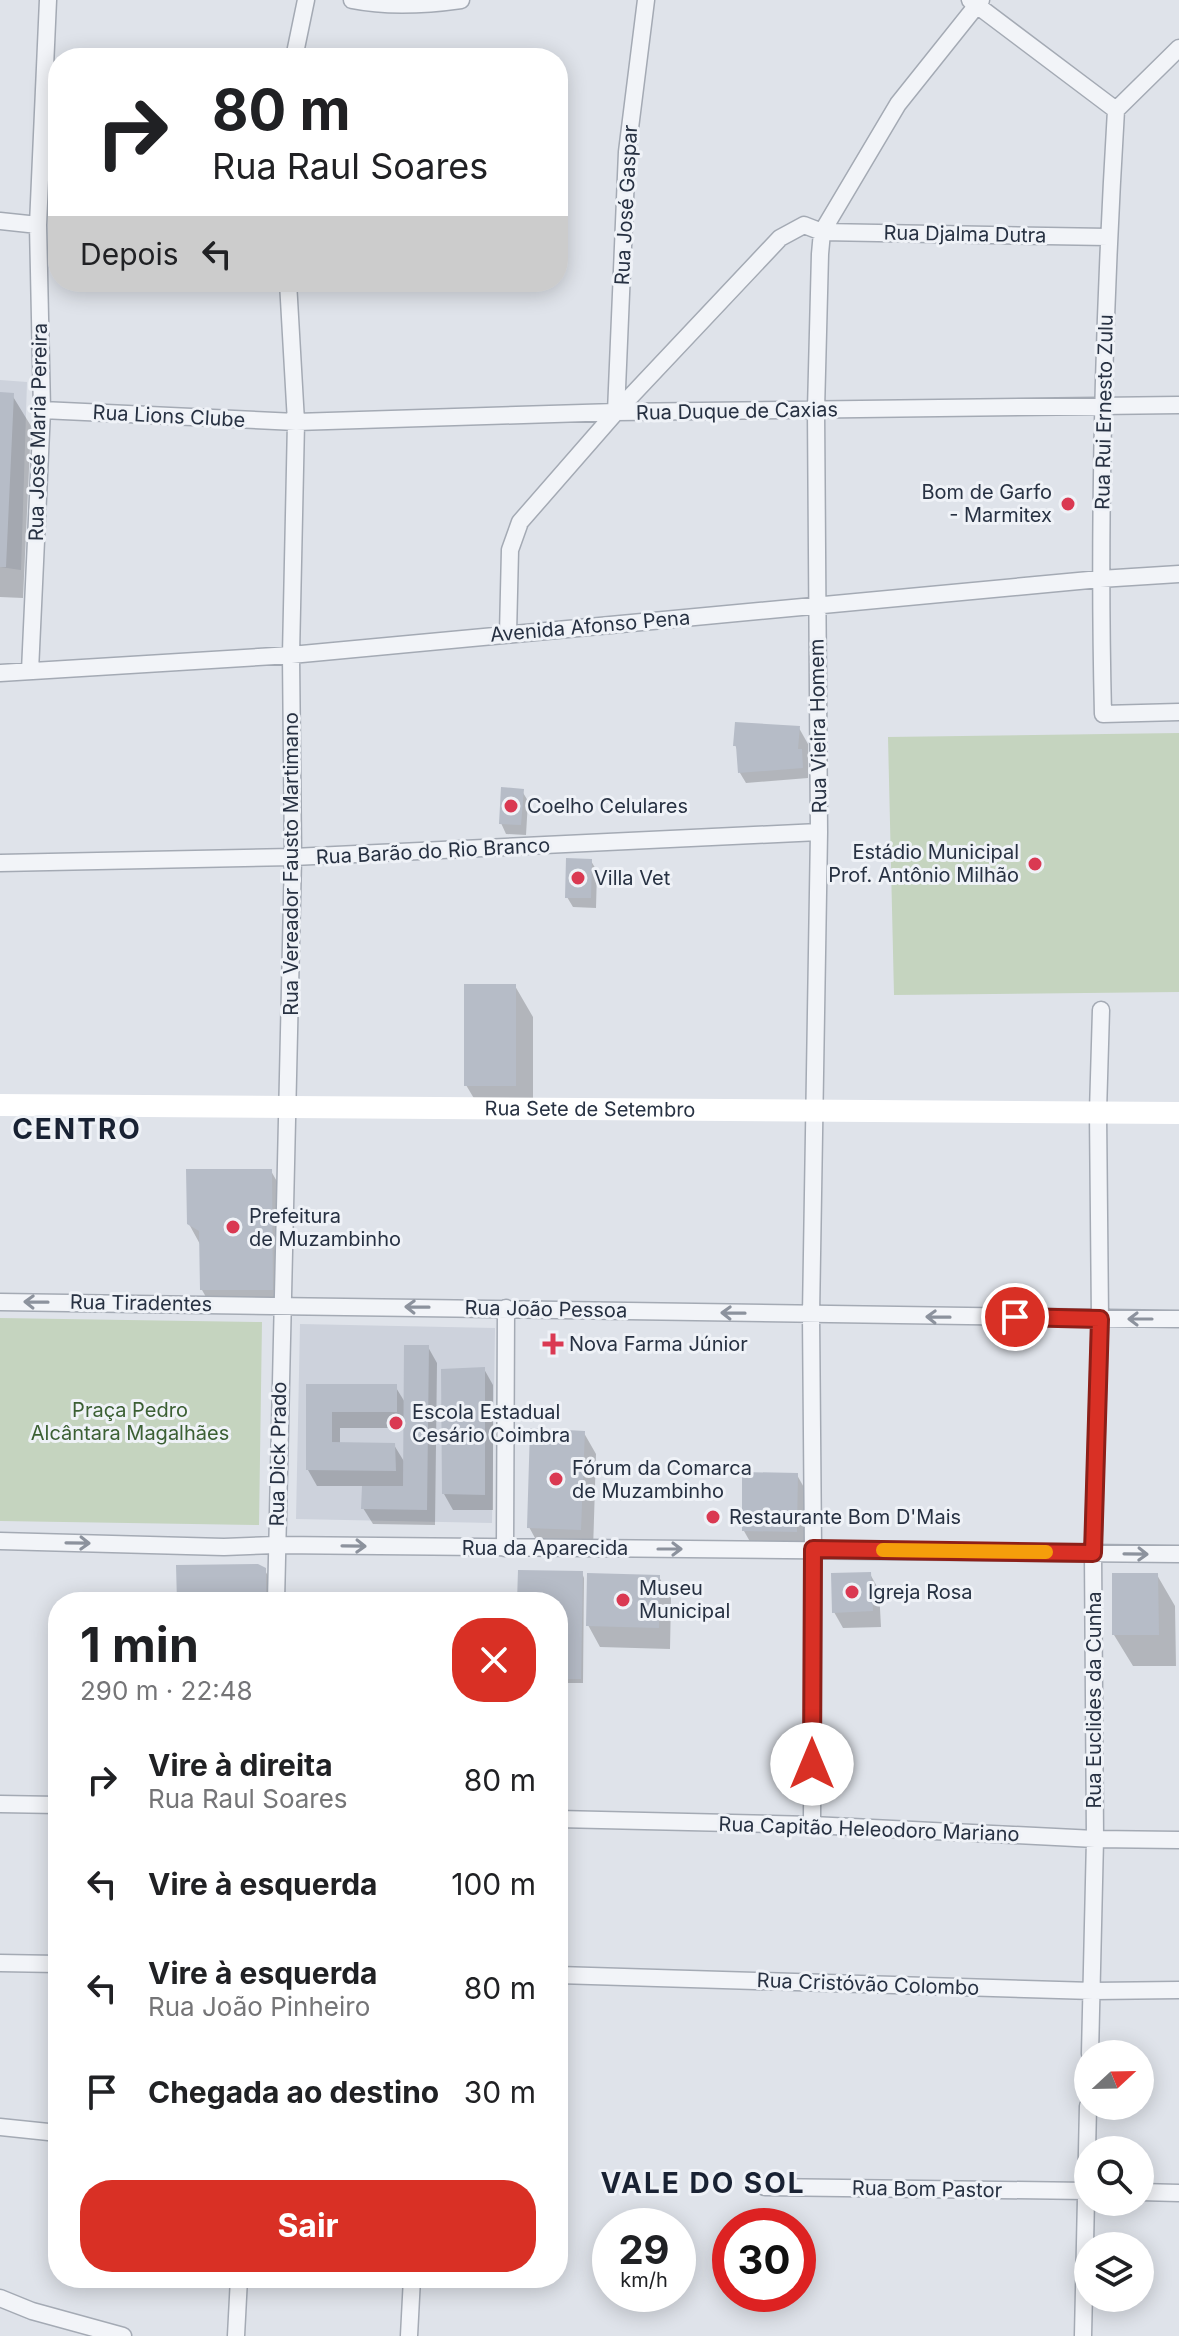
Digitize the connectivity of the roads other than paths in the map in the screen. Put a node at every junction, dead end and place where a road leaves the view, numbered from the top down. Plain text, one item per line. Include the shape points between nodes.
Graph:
1 (48, 0) edge
2 (306, 0) edge
3 (352, 0) edge
4 (461, 0) edge
5 (646, 0) edge
6 (976, 2) edge
7 (296, 48) edge
8 (1179, 48) edge
9 (1116, 110) junction
10 (0, 221) edge
11 (38, 225) junction
12 (822, 232) junction
13 (1108, 237) junction
14 (289, 292) edge
15 (1105, 405) junction
16 (1179, 405) edge
17 (42, 410) junction
18 (816, 410) junction
19 (616, 412) junction
20 (296, 422) junction
21 (1179, 574) edge
22 (1100, 579) junction
23 (817, 605) junction
24 (508, 634) junction
25 (291, 655) junction
26 (30, 671) junction
27 (0, 673) edge
28 (1179, 712) edge
29 (819, 832) junction
30 (293, 857) junction
31 (0, 863) edge
32 (1101, 1010) dead end
33 (0, 1105) edge
34 (289, 1105) junction
35 (814, 1111) junction
36 (1098, 1112) junction
37 (1179, 1113) edge
38 (0, 1302) edge
39 (282, 1305) junction
40 (506, 1308) junction
41 (811, 1315) junction
42 (1100, 1319) junction
43 (1179, 1319) edge
44 (0, 1541) edge
45 (276, 1545) junction
46 (505, 1548) junction
47 (813, 1549) junction
48 (1093, 1553) junction
49 (1179, 1554) edge
50 (276, 1592) edge
51 (0, 1804) edge
52 (48, 1805) edge
53 (568, 1819) edge
54 (812, 1825) junction
55 (1095, 1839) junction
56 (1179, 1840) edge
57 (0, 1963) edge
58 (48, 1964) edge
59 (568, 1975) edge
60 (1179, 1990) edge
61 (1093, 1991) junction
62 (1091, 2040) edge
63 (0, 2127) edge
64 (48, 2132) edge
65 (765, 2187) dead end
66 (1074, 2191) edge
67 (1154, 2192) edge
68 (1179, 2193) edge
69 (1085, 2216) edge
70 (238, 2288) edge
71 (411, 2288) edge
72 (0, 2298) edge
73 (123, 2336) edge
74 (236, 2336) edge
75 (409, 2336) edge
76 (1083, 2336) edge

1 - 11 street, Rua José Maria Pereira
2 - 7 street
3 - 4 street
5 - 19 street, Rua José Gaspar via 627,152
6 - 9 street
6 - 12 street via 898,104
8 - 9 street
9 - 13 street, Rua Rui Ernesto Zulu
10 - 11 street
11 - 17 street, Rua José Maria Pereira
12 - 13 street, Rua Djalma Dutra
12 - 18 street, Rua Vieira Homem
12 - 19 street, Rua Djalma Dutra via 804,225 780,238
13 - 15 street, Rua Rui Ernesto Zulu
14 - 20 street, Rua Vereador Fausto Martimano
15 - 16 street, Rua Duque de Caxias
15 - 18 street, Rua Duque de Caxias
15 - 22 street, Rua Rui Ernesto Zulu
17 - 20 street, Rua Lions Clube
17 - 26 street, Rua José Maria Pereira
18 - 19 street, Rua Duque de Caxias
18 - 23 street, Rua Vieira Homem
19 - 20 street, Rua Duque de Caxias
19 - 24 street, Rua Djalma Dutra via 520,522 510,550
20 - 25 street, Rua Vereador Fausto Martimano
21 - 22 street, Avenida Afonso Pena
22 - 23 street, Avenida Afonso Pena
22 - 28 street, Rua Rui Ernesto Zulu via 1103,714
23 - 24 street, Avenida Afonso Pena
23 - 29 street, Rua Vieira Homem
24 - 25 street, Avenida Afonso Pena
25 - 26 street, Avenida Afonso Pena
25 - 30 street, Rua Vereador Fausto Martimano
26 - 27 street, Avenida Afonso Pena
29 - 30 street, Rua Barão do Rio Branco
29 - 35 street, Rua Vieira Homem
30 - 31 street, Rua Barão do Rio Branco
30 - 34 street, Rua Vereador Fausto Martimano
32 - 36 street, Rua Euclides da Cunha
33 - 34 main road, Rua Sete de Setembro
34 - 35 main road, Rua Sete de Setembro
34 - 39 street, Rua Vereador Fausto Martimano
35 - 36 main road, Rua Sete de Setembro
35 - 41 street, Rua Vieira Homem
36 - 37 main road, Rua Sete de Setembro
36 - 42 street, Rua Euclides da Cunha
39 -> 38 street, Rua Tiradentes
40 -> 39 street, Rua João Pessoa
39 - 45 street, Rua Dick Prado
41 -> 40 street, Rua João Pessoa
40 - 46 street
42 -> 41 street, Rua João Pessoa
41 - 47 street, Rua Vieira Homem
43 -> 42 street, Rua João Pessoa
42 - 48 street, Rua Euclides da Cunha
44 -> 45 street
45 -> 46 street, Rua da Aparecida
45 - 50 street, Rua Dick Prado
46 -> 47 street, Rua da Aparecida
47 - 48 street, Rua da Aparecida
47 - 54 street, Rua Vieira Homem
48 -> 49 street, Rua da Aparecida
48 - 55 street, Rua Euclides da Cunha
51 - 52 street
53 - 54 street, Rua Capitão Heleodoro Mariano
54 - 55 street, Rua Capitão Heleodoro Mariano
55 - 56 street, Rua Capitão Heleodoro Mariano
55 - 61 street, Rua Euclides da Cunha
57 - 58 street
59 - 61 street, Rua Cristóvão Colombo
60 - 61 street, Rua Cristóvão Colombo
61 - 62 street, Rua Euclides da Cunha
63 - 64 street
65 - 66 street, Rua Bom Pastor
67 - 68 street
69 - 76 street
70 - 74 street
71 - 75 street
72 - 73 street

